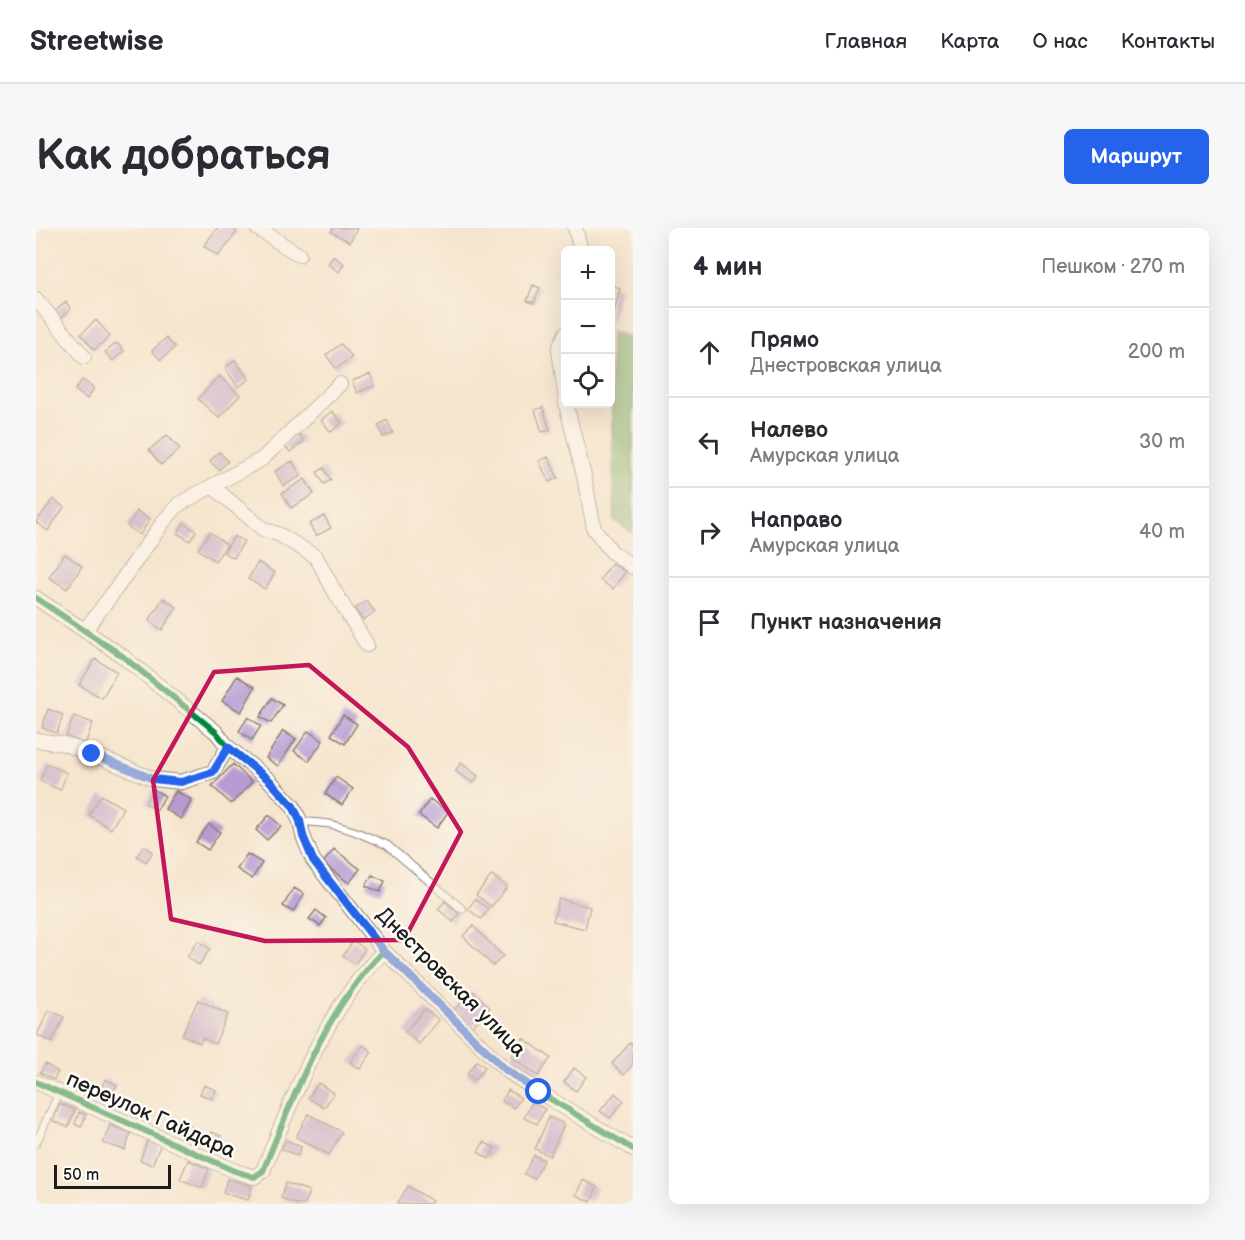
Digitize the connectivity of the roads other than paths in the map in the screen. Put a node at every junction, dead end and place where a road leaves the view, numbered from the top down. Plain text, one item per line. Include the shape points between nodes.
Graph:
1 (257, 228) edge
2 (574, 228) edge
3 (580, 246) edge
4 (299, 255) dead end
5 (36, 300) edge
6 (561, 344) edge
7 (84, 357) dead end
8 (561, 364) edge
9 (340, 384) dead end
10 (567, 408) edge
11 (212, 486) junction
12 (633, 567) edge
13 (36, 598) edge
14 (85, 630) junction
15 (367, 645) dead end
16 (36, 740) edge
17 (228, 747) junction
18 (300, 821) junction
19 (462, 909) dead end
20 (384, 951) junction
21 (36, 1082) edge
22 (59, 1093) junction
23 (36, 1143) edge
24 (633, 1149) edge

1 - 4 street
2 - 3 street
5 - 7 street
6 - 8 street
9 - 11 street via 262,459
10 - 12 street via 594,529 612,552
11 - 14 street via 179,504 164,521
11 - 15 street via 263,529 316,557
13 - 14 street, Днестровская улица
14 - 17 street, Днестровская улица via 216,732
16 - 17 street via 64,744 153,779 181,782 213,772
17 - 18 street, Днестровская улица via 269,780 293,806
18 - 19 lane via 330,824 387,844
18 - 20 street, Днестровская улица via 313,860
20 - 22 street, переулок Гайдара via 327,1026 263,1171 254,1177
20 - 24 street, Днестровская улица via 506,1070
21 - 22 street, переулок Гайдара
22 - 23 lane

